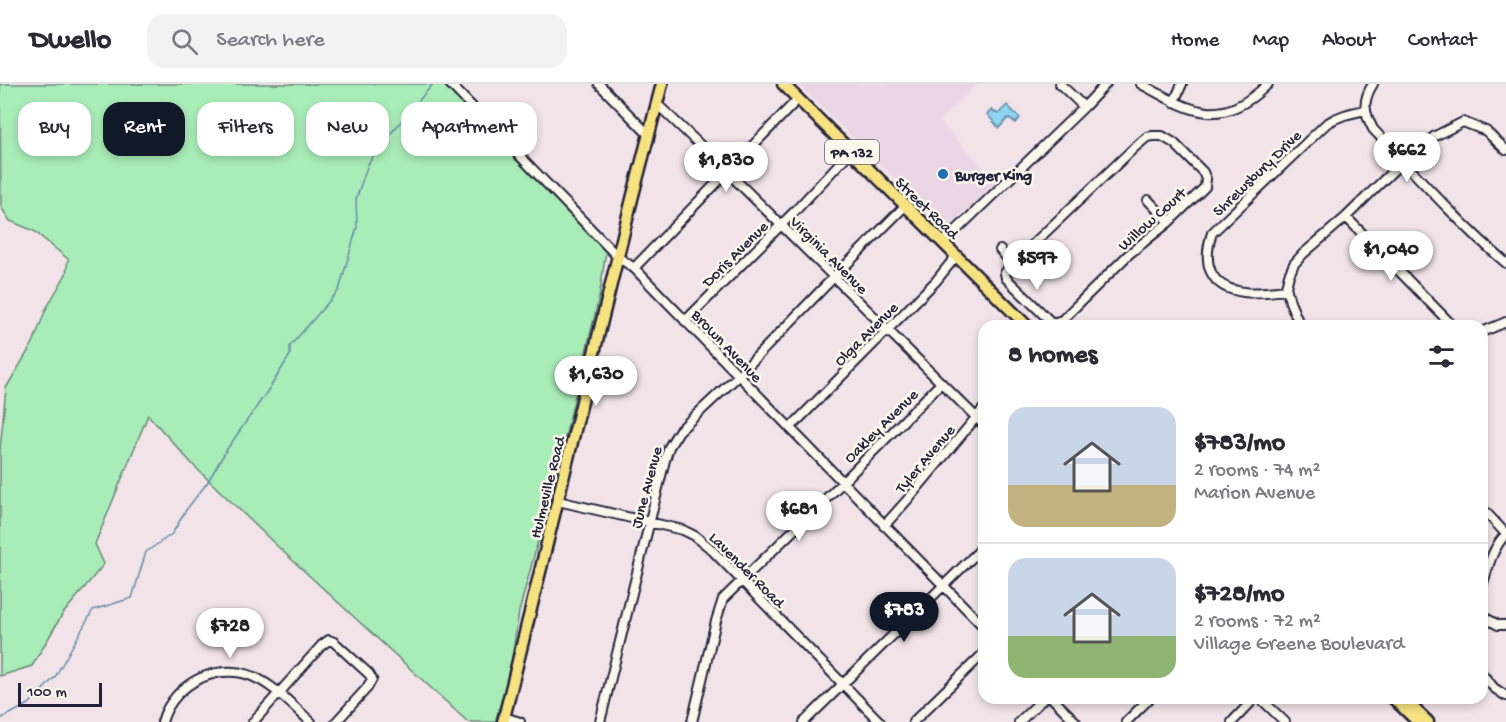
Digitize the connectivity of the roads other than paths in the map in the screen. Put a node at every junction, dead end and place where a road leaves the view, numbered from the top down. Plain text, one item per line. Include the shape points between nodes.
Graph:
1 (450, 84) edge
2 (599, 84) edge
3 (662, 84) edge
4 (783, 84) edge
5 (1060, 84) edge
6 (1106, 84) edge
7 (1142, 84) edge
8 (1182, 84) edge
9 (1268, 84) edge
10 (1373, 84) edge
11 (798, 99) junction
12 (1174, 102) junction
13 (657, 104) junction
14 (1084, 107) junction
15 (1366, 110) junction
16 (648, 134) junction
17 (1506, 150) edge
18 (851, 152) junction
19 (1403, 161) junction
20 (727, 173) junction
21 (1148, 200) dead end
22 (905, 206) junction
23 (1347, 217) junction
24 (1169, 222) junction
25 (781, 225) junction
26 (944, 242) junction
27 (1000, 250) dead end
28 (957, 255) junction
29 (618, 257) junction
30 (1012, 263) junction
31 (1506, 263) edge
32 (634, 268) junction
33 (834, 277) junction
34 (1287, 290) junction
35 (1021, 320) edge
36 (1048, 320) edge
37 (1062, 320) edge
38 (1298, 320) edge
39 (1447, 320) edge
40 (686, 321) junction
41 (1506, 322) edge
42 (887, 329) junction
43 (1488, 330) edge
44 (739, 375) junction
45 (941, 382) junction
46 (978, 415) edge
47 (976, 417) junction
48 (790, 428) junction
49 (843, 482) junction
50 (558, 501) junction
51 (1488, 514) edge
52 (650, 522) junction
53 (884, 526) junction
54 (1506, 534) edge
55 (978, 552) edge
56 (1488, 564) edge
57 (741, 581) junction
58 (944, 586) junction
59 (1488, 619) edge
60 (978, 621) edge
61 (1506, 625) edge
62 (978, 659) edge
63 (1488, 681) edge
64 (843, 685) junction
65 (279, 693) junction
66 (1506, 696) edge
67 (1038, 704) edge
68 (1058, 704) edge
69 (1144, 704) edge
70 (1251, 704) edge
71 (1264, 704) edge
72 (1399, 704) edge
73 (1409, 704) edge
74 (503, 720) edge
75 (162, 722) edge
76 (253, 722) edge
77 (311, 722) edge
78 (336, 722) edge
79 (520, 722) edge
80 (600, 722) edge
81 (692, 722) edge
82 (804, 722) edge
83 (880, 722) edge
84 (913, 722) edge
85 (1019, 722) edge
86 (1076, 722) edge
87 (1126, 722) edge
88 (1232, 722) edge
89 (1285, 722) edge
90 (1418, 722) edge
91 (1428, 722) edge

1 - 29 street, Brown Avenue
2 - 16 street
3 - 13 main road, Hulmeville Road
4 - 11 main road, Street Road / PA 132
5 - 14 street
6 - 14 street
7 - 12 street
8 - 12 street
9 - 12 street via 1247,102 1221,111 1202,111
10 - 15 street via 1365,102
11 - 18 main road, Street Road / PA 132
11 - 20 street
13 - 16 main road, Hulmeville Road
13 - 20 street, Virginia Avenue
14 - 26 street
15 - 19 street via 1373,129
15 - 34 street, Shrewsbury Drive via 1344,114 1326,124 1212,233 1207,255 1209,270 1220,284 1246,293
16 - 29 main road, Hulmeville Road
17 - 19 street via 1486,130 1463,122 1435,136
18 - 22 main road, Street Road / PA 132
18 - 25 street, Doris Avenue
19 - 23 street
19 - 31 street
20 - 25 street, Virginia Avenue
20 - 32 street
21 - 24 street
22 - 26 main road, Street Road / PA 132
22 - 33 street, June Avenue
23 - 34 street via 1294,264
23 - 39 street
24 - 30 street, Willow Court via 1205,187 1206,179 1174,142 1162,136 1147,137
24 - 37 street, Willow Court via 1129,254
25 - 33 street, Virginia Avenue
25 - 40 street, Doris Avenue
26 - 28 main road, Street Road / PA 132
27 - 30 street
28 - 35 main road, Street Road / PA 132
28 - 42 street, Olga Avenue
29 - 32 street, Brown Avenue
29 - 50 main road, Hulmeville Road
30 - 36 street, Willow Court via 1006,278
32 - 40 street, Brown Avenue
33 - 42 street, Virginia Avenue
33 - 44 street, June Avenue
34 - 38 street
40 - 44 street, Brown Avenue
41 - 43 street
42 - 45 street, Virginia Avenue
42 - 48 street, Olga Avenue
44 - 48 street, Brown Avenue
44 - 52 street, June Avenue via 673,440
45 - 47 street, Virginia Avenue
45 - 49 street, Oakley Avenue
46 - 47 street, Tyler Avenue
47 - 53 street, Tyler Avenue
48 - 49 street, Brown Avenue
49 - 53 street, Brown Avenue
49 - 57 street, Oakley Avenue
50 - 52 street, Lavender Road
50 - 74 main road, Hulmeville Road
51 - 54 street
52 - 57 street, Lavender Road via 695,536
52 - 80 street, June Avenue
53 - 58 street, Brown Avenue
54 - 56 street via 1497,543
55 - 58 street
57 - 64 street, Lavender Road
57 - 81 street, Oakley Avenue via 721,604
58 - 60 street, Brown Avenue
58 - 64 street
59 - 61 street
62 - 84 street
63 - 66 street
64 - 82 street
64 - 83 street, Lavender Road
65 - 75 street via 248,675 206,675 182,689 169,704
65 - 76 street
65 - 77 street
65 - 78 street via 322,645 332,641 372,680
67 - 85 street
68 - 86 street
69 - 87 street
70 - 88 street
71 - 89 street
72 - 90 main road
73 - 91 main road
74 - 79 street

